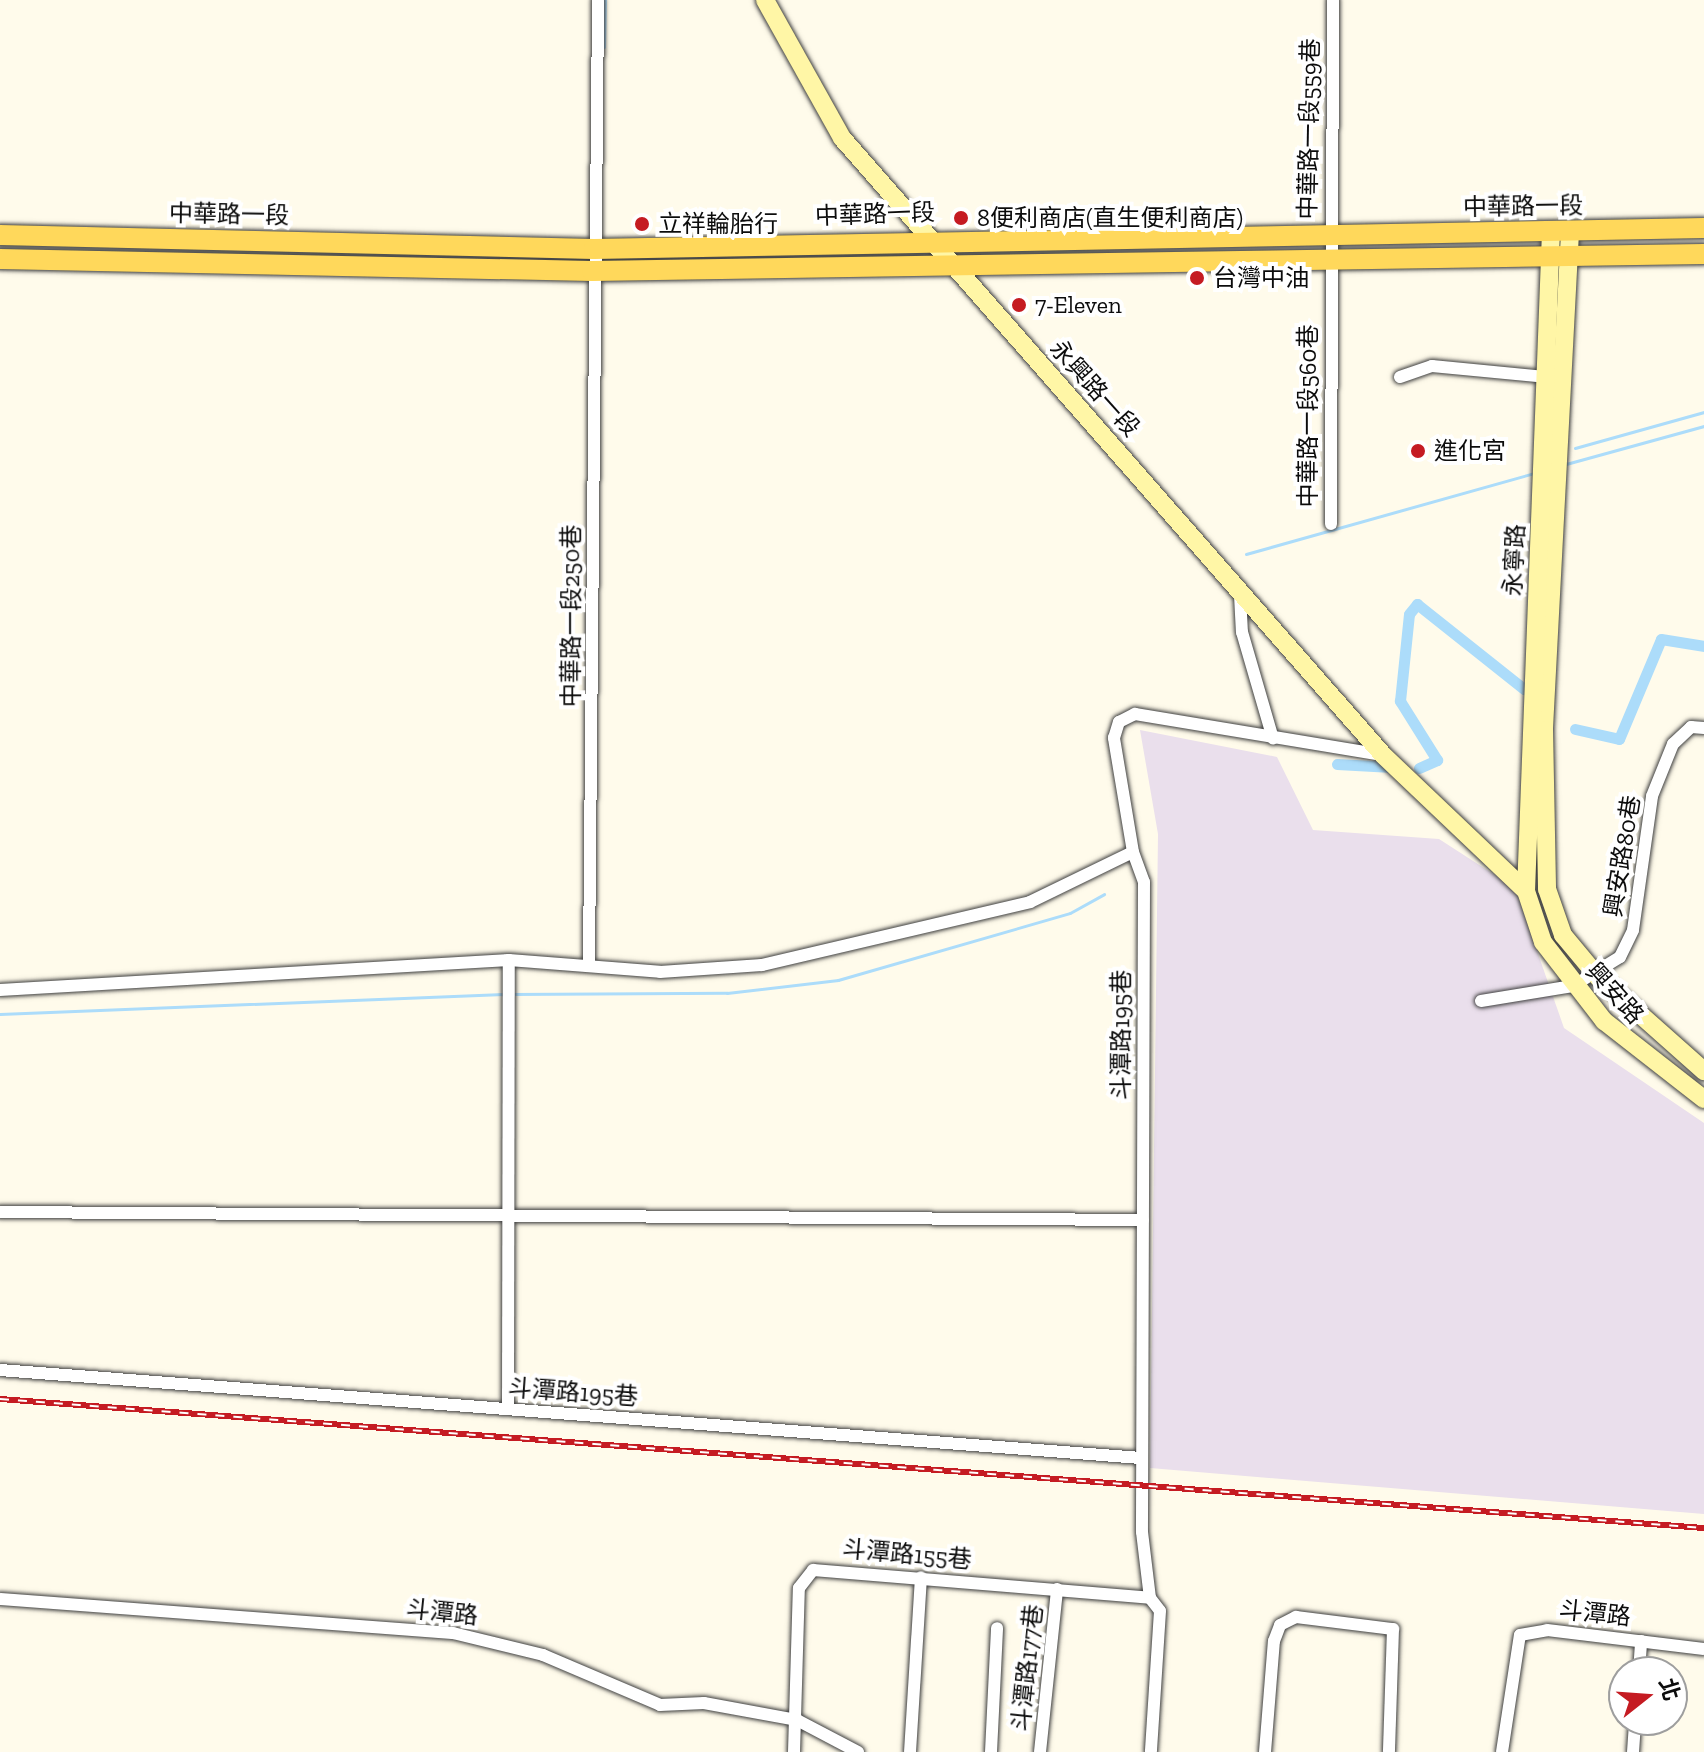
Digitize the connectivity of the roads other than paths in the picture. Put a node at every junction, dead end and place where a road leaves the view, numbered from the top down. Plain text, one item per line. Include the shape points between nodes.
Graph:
1 (598, 0) edge
2 (765, 0) edge
3 (1333, 0) edge
4 (1704, 228) edge
5 (1560, 232) junction
6 (1329, 234) junction
7 (0, 235) edge
8 (932, 239) junction
9 (594, 249) junction
10 (1704, 254) edge
11 (0, 259) edge
12 (1329, 259) junction
13 (1561, 259) junction
14 (952, 262) junction
15 (592, 271) junction
16 (1400, 377) dead end
17 (1547, 377) junction
18 (1331, 524) dead end
19 (1240, 595) junction
20 (1704, 728) edge
21 (1273, 739) junction
22 (1383, 755) junction
23 (1133, 852) junction
24 (1547, 889) junction
25 (1526, 891) junction
26 (509, 960) junction
27 (589, 961) junction
28 (1598, 977) junction
29 (1573, 986) junction
30 (0, 990) edge
31 (1481, 1001) dead end
32 (1704, 1071) edge
33 (1704, 1099) edge
34 (0, 1212) edge
35 (510, 1217) junction
36 (1143, 1220) junction
37 (0, 1370) edge
38 (508, 1409) junction
39 (1142, 1458) junction
40 (921, 1577) junction
41 (1057, 1589) junction
42 (1150, 1598) junction
43 (0, 1599) edge
44 (997, 1628) dead end
45 (1641, 1641) junction
46 (1704, 1649) edge
47 (1640, 1656) edge
48 (797, 1720) junction
49 (794, 1752) edge
50 (858, 1752) edge
51 (910, 1752) edge
52 (991, 1752) edge
53 (1040, 1752) edge
54 (1151, 1752) edge
55 (1265, 1752) edge
56 (1389, 1752) edge
57 (1502, 1752) edge

1 - 9 street, 中華路一段250巷
2 - 8 street, 永興路一段 via 820,108
3 - 6 street, 中華路一段559巷
4 - 5 main road, 中華路一段
5 - 6 main road, 中華路一段
5 - 13 street, 永寧路
6 - 8 main road, 中華路一段
6 - 12 street, 中華路一段559巷
7 - 9 main road, 中華路一段
8 - 9 main road, 中華路一段
8 - 14 street, 永興路一段
9 - 15 street, 中華路一段250巷
10 - 13 main road, 中華路一段
11 - 15 main road, 中華路一段
12 - 13 main road, 中華路一段
12 - 14 main road, 中華路一段
12 - 18 street, 中華路一段560巷
13 - 17 street, 永寧路
13 - 24 street, 永寧路 via 1544,730
14 - 15 main road, 中華路一段
14 - 19 street, 永興路一段 via 1209,548
15 - 27 street, 中華路一段250巷
16 - 17 street via 1432,366
17 - 25 street, 永寧路
19 - 21 street via 1242,632
19 - 22 street, 永興路一段
20 - 28 street, 興安路80巷 via 1691,727 1673,744 1652,796 1633,930 1620,957
21 - 22 street
21 - 23 street, 斗潭路195巷 via 1135,714 1119,722 1114,750
22 - 25 street, 興安路
23 - 27 street via 1052,895 821,954 700,971
23 - 36 street, 斗潭路195巷 via 1144,882
24 - 25 street
24 - 28 street, 興安路 via 1563,935
25 - 29 street, 興安路 via 1543,942
26 - 27 street
26 - 30 street
26 - 35 street
28 - 29 street, 興安路80巷
28 - 32 street, 興安路
29 - 31 street, 興安路80巷
29 - 33 street, 興安路 via 1628,1044
34 - 35 street
35 - 36 street
35 - 38 street
36 - 39 street, 斗潭路195巷
37 - 38 street, 斗潭路195巷
38 - 39 street, 斗潭路195巷
39 - 42 street, 斗潭路195巷
40 - 41 street, 斗潭路155巷
40 - 48 street, 斗潭路155巷 via 822,1568 806,1576 799,1588
40 - 51 street
41 - 42 street, 斗潭路155巷
41 - 53 street, 斗潭路177巷
42 - 54 street, 斗潭路195巷 via 1160,1611
43 - 48 street, 斗潭路 via 453,1633 543,1655 660,1705 704,1703
44 - 52 street
45 - 46 street
45 - 47 street
45 - 57 street, 斗潭路 via 1547,1630 1520,1635
48 - 49 street, 斗潭路155巷
48 - 50 street, 斗潭路
55 - 56 street via 1274,1641 1280,1625 1296,1617 1393,1629

